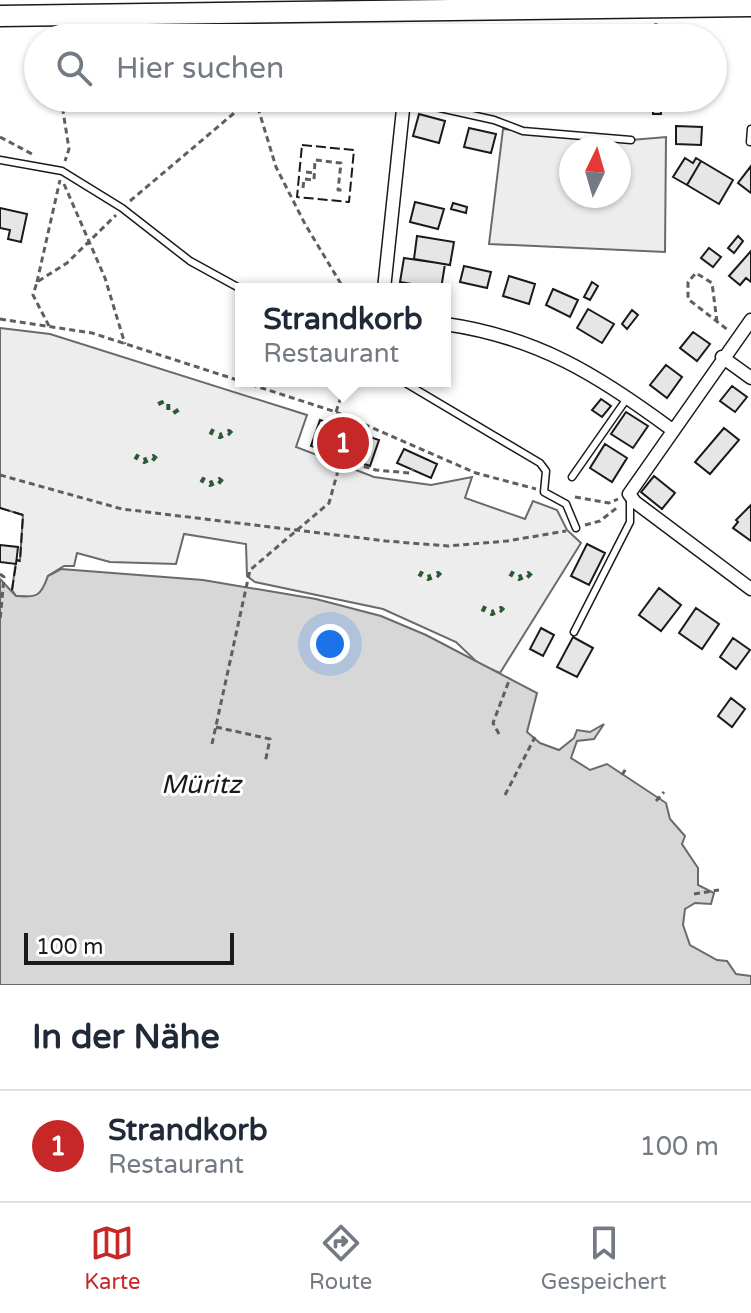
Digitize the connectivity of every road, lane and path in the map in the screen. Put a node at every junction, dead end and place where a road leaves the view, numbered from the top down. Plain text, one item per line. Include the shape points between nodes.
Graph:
1 (704, 4) edge
2 (751, 6) edge
3 (0, 16) edge
4 (656, 21) dead end
5 (656, 24) edge
6 (63, 112) edge
7 (259, 112) edge
8 (403, 112) edge
9 (458, 112) edge
10 (751, 129) edge
11 (583, 136) edge
12 (0, 137) edge
13 (750, 142) edge
14 (37, 157) dead end
15 (0, 160) edge
16 (62, 171) junction
17 (306, 172) dead end
18 (315, 173) junction
19 (303, 188) dead end
20 (343, 190) dead end
21 (37, 282) dead end
22 (340, 283) edge
23 (385, 283) edge
24 (235, 286) edge
25 (0, 319) edge
26 (751, 320) edge
27 (717, 322) junction
28 (451, 325) edge
29 (737, 337) junction
30 (125, 344) junction
31 (722, 357) junction
32 (751, 378) edge
33 (235, 379) edge
34 (258, 387) edge
35 (344, 387) edge
36 (412, 387) edge
37 (628, 397) junction
38 (336, 412) junction
39 (671, 429) junction
40 (413, 469) dead end
41 (0, 475) edge
42 (572, 477) dead end
43 (544, 492) junction
44 (629, 494) junction
45 (301, 528) junction
46 (576, 528) junction
47 (0, 574) edge
48 (751, 589) edge
49 (0, 621) edge
50 (574, 632) dead end
51 (510, 678) dead end
52 (216, 727) junction
53 (499, 734) dead end
54 (535, 737) dead end
55 (212, 744) dead end
56 (265, 763) dead end
57 (627, 767) dead end
58 (622, 775) dead end
59 (664, 792) dead end
60 (505, 795) dead end
61 (656, 801) dead end
62 (719, 890) dead end
63 (694, 894) dead end

1 - 2 main road
1 - 3 main road
4 - 5 path
6 - 16 path via 69,149
7 - 22 path via 276,167
8 - 23 street
9 - 11 lane via 523,131
10 - 13 lane
12 - 14 path
15 - 16 lane
16 - 21 path
16 - 24 lane via 122,208 190,261
16 - 30 path via 64,189 105,278
17 - 18 path
18 - 19 path via 314,180 304,179
18 - 20 path via 315,160 341,163 338,190
25 - 30 path via 92,333
26 - 29 street
27 - 27 path via 688,299 688,282 696,273 712,283
27 - 29 path
28 - 37 street via 532,344
29 - 31 street
30 - 33 path
31 - 32 street
31 - 39 street
34 - 38 path
35 - 38 path
36 - 43 lane via 540,463 546,471
37 - 39 street
37 - 42 lane
38 - 43 path via 476,473
39 - 44 street
40 - 45 path via 376,470 341,460 329,503
41 - 45 path via 122,509
43 - 44 path via 609,503
43 - 46 lane via 566,504
44 - 46 path via 600,521
44 - 48 street
44 - 50 lane via 630,522
45 - 46 path via 448,546
45 - 52 path via 250,570
47 - 49 path
51 - 53 path via 493,723
52 - 55 path
52 - 56 path via 270,739
54 - 60 path
57 - 58 path
59 - 61 path
62 - 63 path

